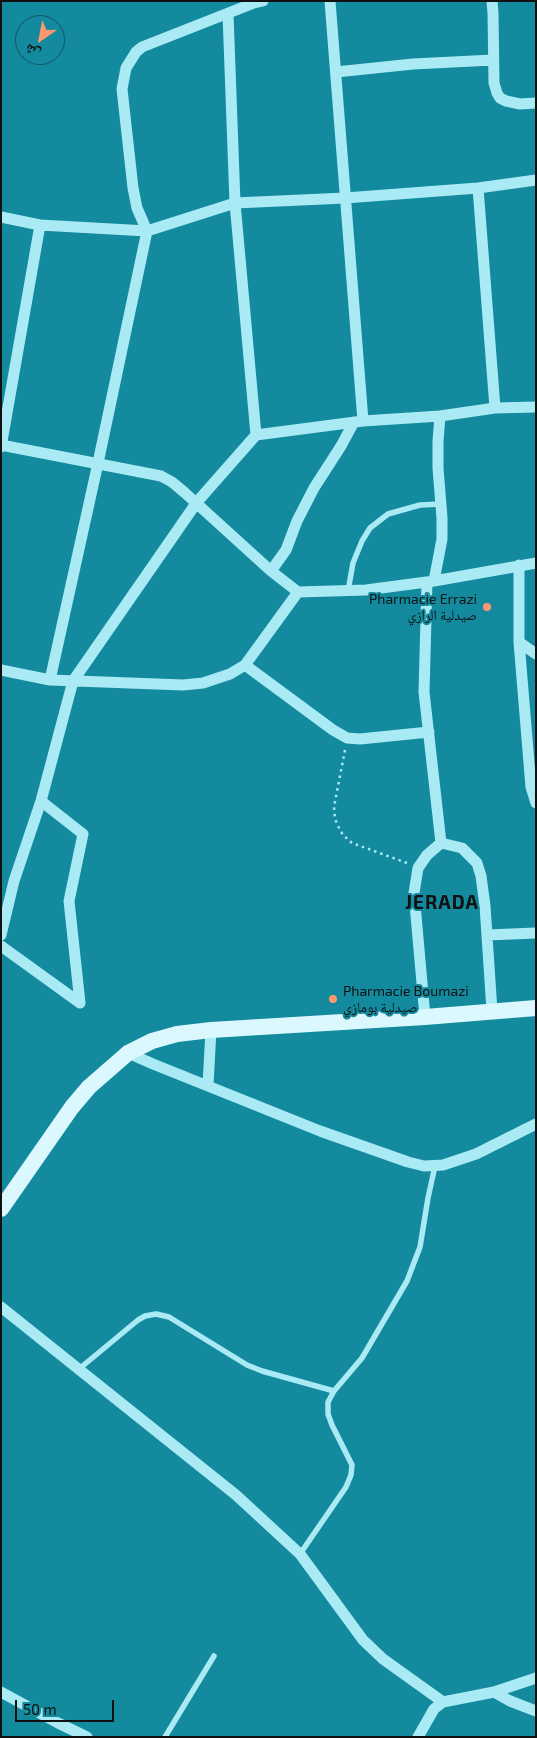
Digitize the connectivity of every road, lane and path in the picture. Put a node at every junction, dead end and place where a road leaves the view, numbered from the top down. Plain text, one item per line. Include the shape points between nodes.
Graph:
1 (263, 1) edge
2 (330, 1) edge
3 (492, 1) edge
4 (228, 14) junction
5 (493, 60) junction
6 (336, 72) junction
7 (536, 103) edge
8 (536, 180) edge
9 (478, 188) junction
10 (345, 198) junction
11 (236, 203) junction
12 (1, 218) edge
13 (40, 225) junction
14 (147, 232) junction
15 (536, 407) edge
16 (495, 408) junction
17 (440, 416) junction
18 (359, 421) junction
19 (256, 435) junction
20 (1, 446) edge
21 (98, 463) junction
22 (196, 502) junction
23 (441, 504) junction
24 (536, 563) edge
25 (519, 565) junction
26 (271, 571) junction
27 (430, 581) junction
28 (348, 591) junction
29 (298, 592) junction
30 (519, 642) junction
31 (536, 654) edge
32 (245, 664) junction
33 (1, 670) edge
34 (50, 680) junction
35 (73, 681) junction
36 (429, 732) junction
37 (347, 738) junction
38 (41, 801) junction
39 (536, 803) edge
40 (441, 843) junction
41 (418, 868) junction
42 (536, 933) edge
43 (1, 935) edge
44 (487, 936) junction
45 (1, 946) edge
46 (536, 1008) edge
47 (492, 1011) junction
48 (425, 1017) junction
49 (211, 1030) junction
50 (128, 1053) junction
51 (208, 1085) junction
52 (536, 1124) edge
53 (435, 1166) junction
54 (1, 1209) edge
55 (1, 1307) edge
56 (79, 1369) junction
57 (334, 1391) junction
58 (300, 1554) junction
59 (214, 1656) dead end
60 (536, 1678) edge
61 (1, 1692) edge
62 (494, 1692) junction
63 (443, 1702) junction
64 (536, 1711) edge
65 (87, 1737) edge
66 (165, 1737) edge
67 (418, 1737) edge

1 - 4 street
2 - 6 street
3 - 5 street
4 - 11 street
4 - 14 street via 142,47 126,68 122,89 132,188
5 - 6 street
5 - 7 street via 494,83 500,98 511,103
6 - 10 street
8 - 9 street
9 - 10 street
9 - 16 street
10 - 11 street
10 - 18 street
11 - 14 street
11 - 19 street
12 - 13 street
13 - 14 street
13 - 20 street
14 - 21 street
15 - 16 street
16 - 17 street
17 - 18 street
17 - 23 street
18 - 19 street
18 - 26 street via 314,488 286,550
19 - 22 street
20 - 21 street
21 - 22 street via 161,476
21 - 34 street
22 - 26 street
22 - 35 street
23 - 27 street via 442,539
23 - 28 lane via 420,505 388,514 370,528 353,563
24 - 25 street
25 - 27 street
25 - 30 street
26 - 29 street
27 - 28 street
27 - 36 street via 424,692
28 - 29 street
29 - 32 street
30 - 31 street
30 - 39 street via 529,772
32 - 35 street via 217,680 183,685
32 - 37 street
33 - 34 street
34 - 35 street
35 - 38 street
36 - 37 street
36 - 40 street
37 - 41 path via 334,807 339,828 352,843
38 - 43 street via 14,880
38 - 45 street via 84,834 69,902 80,1003
40 - 41 street
40 - 44 street via 462,848 477,863
41 - 48 street via 414,893
42 - 44 street
44 - 47 street
46 - 47 main road
47 - 48 main road
48 - 49 main road
49 - 50 main road via 177,1034 152,1041
49 - 51 street
50 - 51 street
50 - 54 main road via 89,1087 72,1107
51 - 53 street via 320,1131 400,1159
52 - 53 street via 476,1154
53 - 57 lane via 420,1247 407,1281 362,1358
55 - 56 street
56 - 57 lane via 138,1320 156,1314 169,1317 247,1365
56 - 58 street via 236,1495
57 - 58 lane via 328,1402 328,1414 352,1465 351,1475
58 - 63 street via 363,1640
59 - 66 lane
60 - 62 street
61 - 65 street
62 - 63 street
62 - 64 street
63 - 67 street via 434,1709

